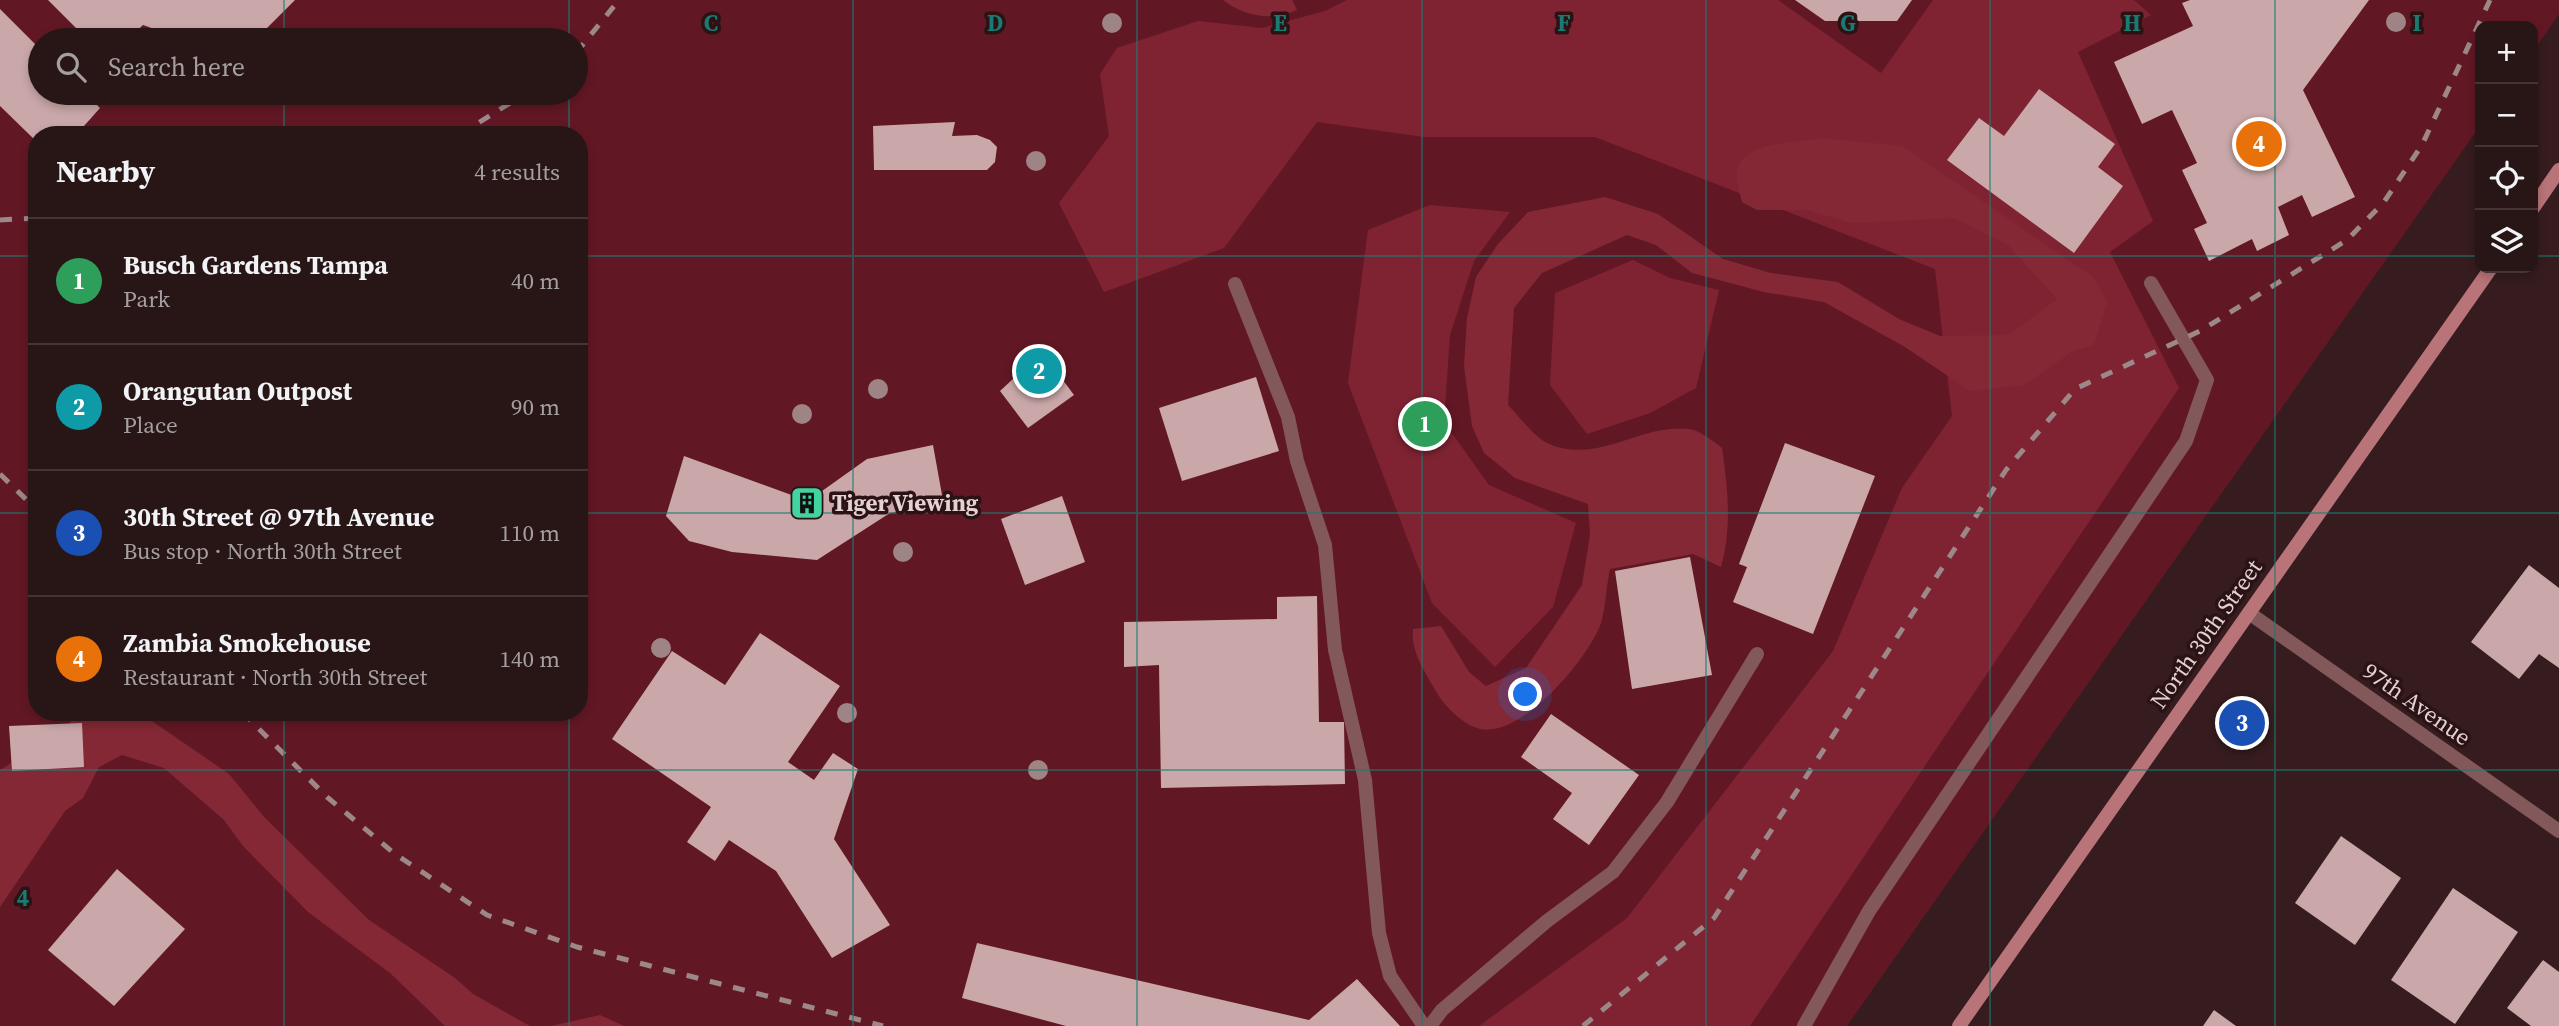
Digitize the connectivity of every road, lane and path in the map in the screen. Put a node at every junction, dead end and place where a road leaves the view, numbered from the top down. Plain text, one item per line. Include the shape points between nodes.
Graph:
1 (2559, 170) edge
2 (2554, 188) edge
3 (2538, 203) edge
4 (2487, 273) edge
5 (2151, 283) dead end
6 (1235, 284) dead end
7 (2249, 612) junction
8 (1758, 654) dead end
9 (2559, 831) edge
10 (1424, 1026) edge
11 (1430, 1026) edge
12 (1804, 1026) edge
13 (1959, 1026) edge

1 - 2 main road
2 - 3 main road
4 - 7 main road, North 30th Street
5 - 12 street via 2207,380 2186,441 1870,911
6 - 10 street via 1288,417 1297,461 1325,545 1335,650 1365,780 1379,933 1391,975
7 - 9 street, 97th Avenue
7 - 13 main road, North 30th Street
8 - 11 street via 1667,802 1614,872 1505,957 1442,1010

